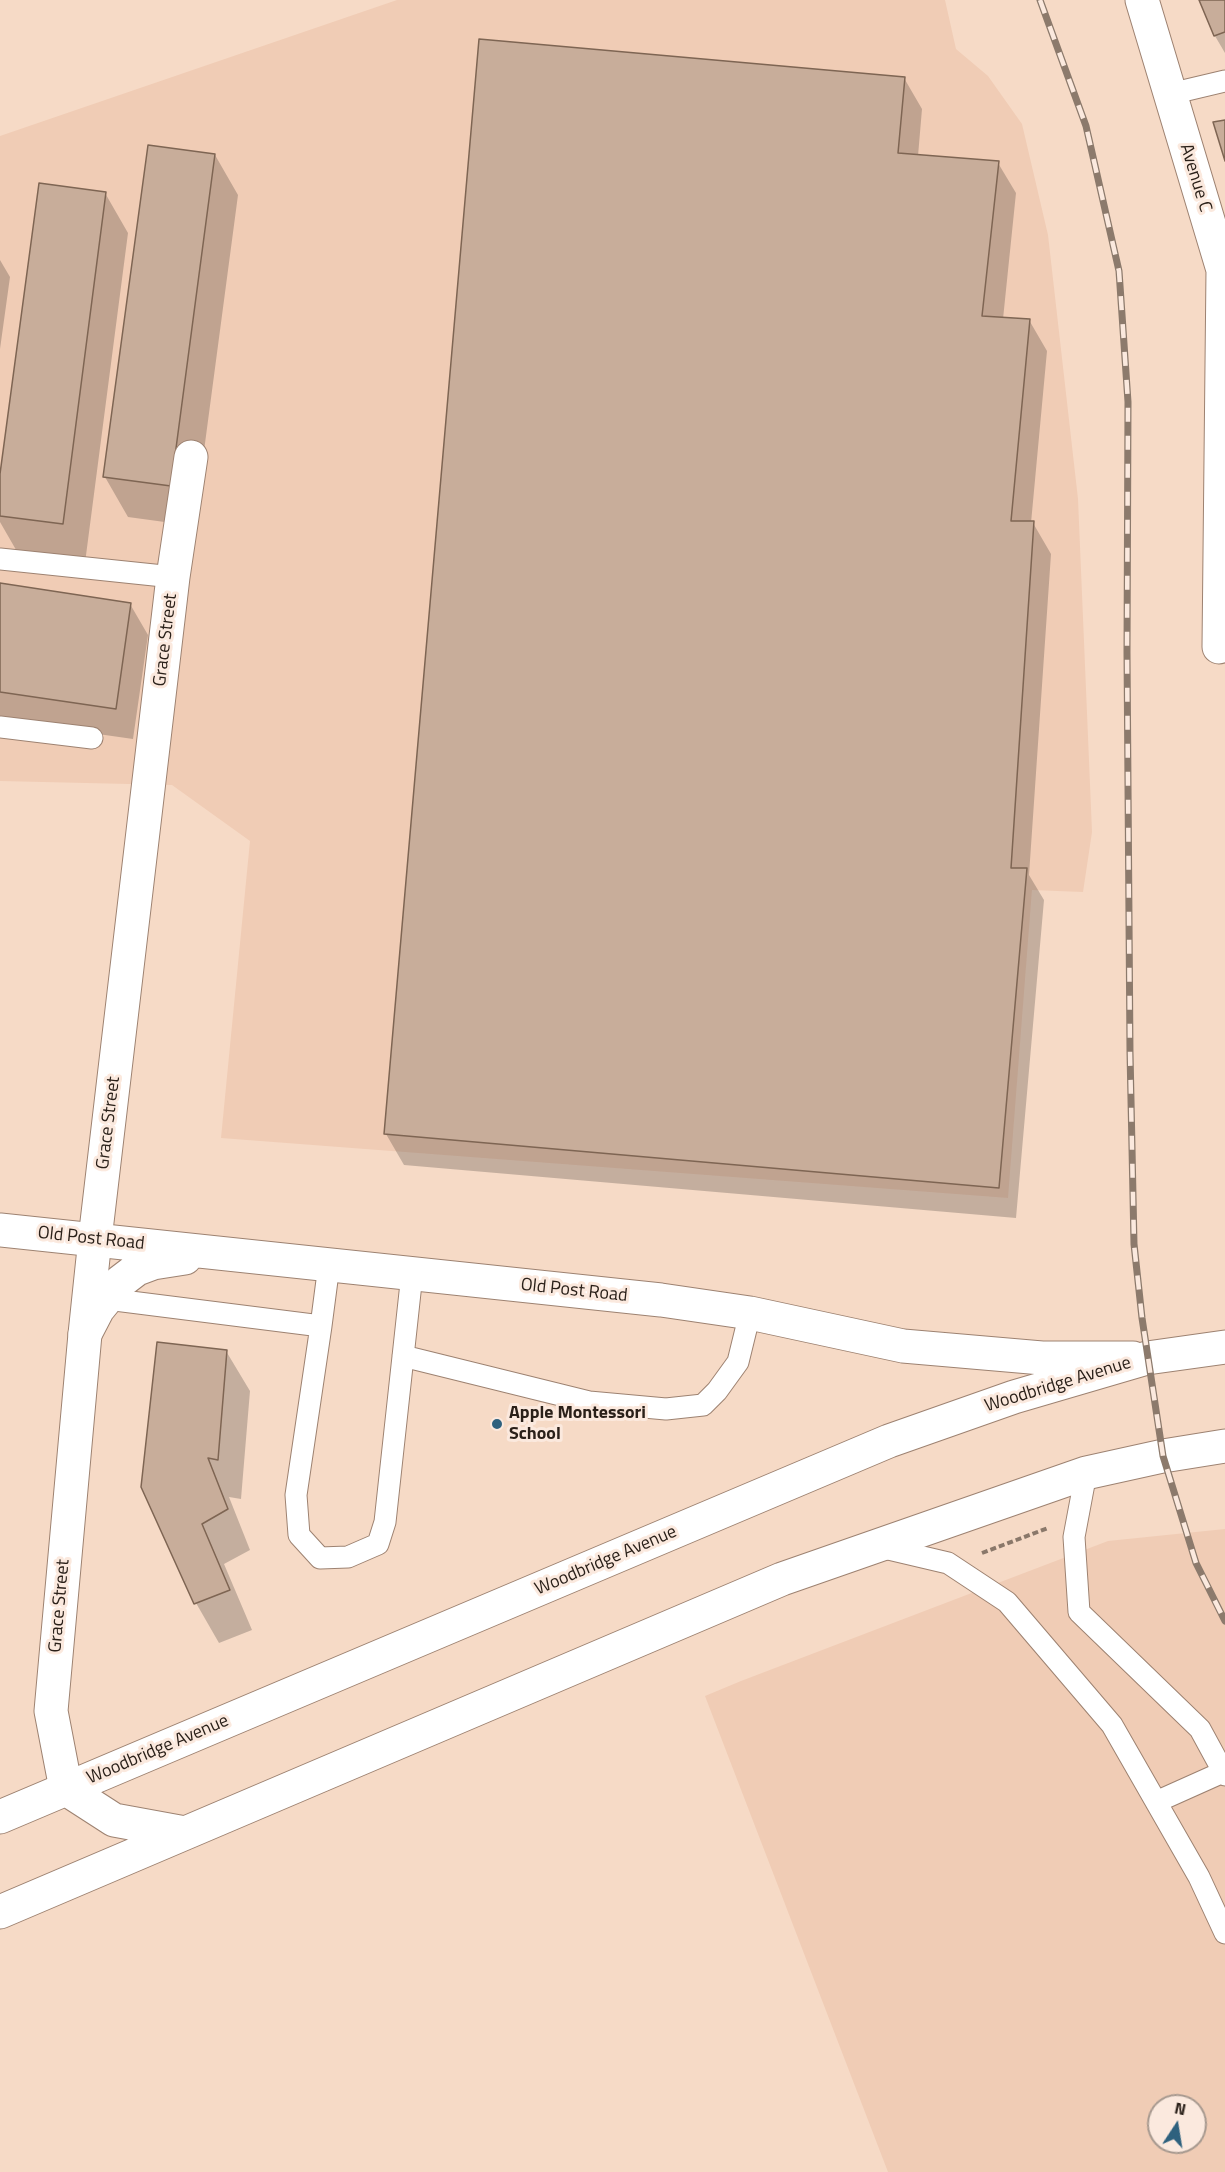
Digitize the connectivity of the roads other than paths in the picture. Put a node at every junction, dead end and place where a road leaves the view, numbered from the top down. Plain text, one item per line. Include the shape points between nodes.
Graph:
1 (1142, 0) edge
2 (1225, 81) edge
3 (1170, 94) junction
4 (1224, 332) edge
5 (191, 457) dead end
6 (0, 559) edge
7 (173, 577) junction
8 (1220, 647) dead end
9 (0, 727) edge
10 (92, 738) dead end
11 (0, 1230) edge
12 (95, 1239) junction
13 (213, 1254) junction
14 (329, 1265) junction
15 (412, 1274) junction
16 (97, 1298) junction
17 (750, 1313) junction
18 (321, 1326) junction
19 (1225, 1347) edge
20 (403, 1356) junction
21 (1147, 1358) junction
22 (1225, 1446) edge
23 (1086, 1473) junction
24 (877, 1546) junction
25 (1224, 1773) edge
26 (66, 1790) junction
27 (1156, 1802) junction
28 (0, 1817) edge
29 (185, 1833) junction
30 (0, 1912) edge
31 (1225, 1933) edge

1 - 3 street, Avenue C
2 - 3 lane
3 - 4 street, Avenue C via 1223,270
4 - 8 street, Avenue C
5 - 7 street, Grace Street
6 - 7 lane
7 - 12 street, Grace Street
9 - 10 lane
11 - 12 street, Old Post Road
12 - 13 street, Old Post Road
12 - 16 street, Grace Street
13 - 14 street, Old Post Road
13 - 16 street via 137,1269
14 - 15 street, Old Post Road
14 - 18 lane
15 - 17 street, Old Post Road
15 - 20 lane
16 - 18 lane
16 - 26 street, Grace Street via 86,1334 51,1711
17 - 20 lane via 738,1362 703,1405 666,1409 590,1402
17 - 21 street, Old Post Road via 903,1346 1042,1358
18 - 20 lane via 296,1495 299,1535 320,1558 348,1557 378,1544 385,1522
19 - 21 street, Woodbridge Avenue
21 - 26 street, Woodbridge Avenue via 1014,1397 889,1441
22 - 23 street
23 - 24 street
23 - 25 lane via 1074,1537 1079,1612 1200,1729
24 - 27 lane via 948,1563 1007,1602 1112,1725
24 - 29 street via 782,1579
25 - 27 lane
26 - 28 street, Woodbridge Avenue
26 - 29 street via 114,1820
27 - 31 lane via 1199,1877
29 - 30 street

